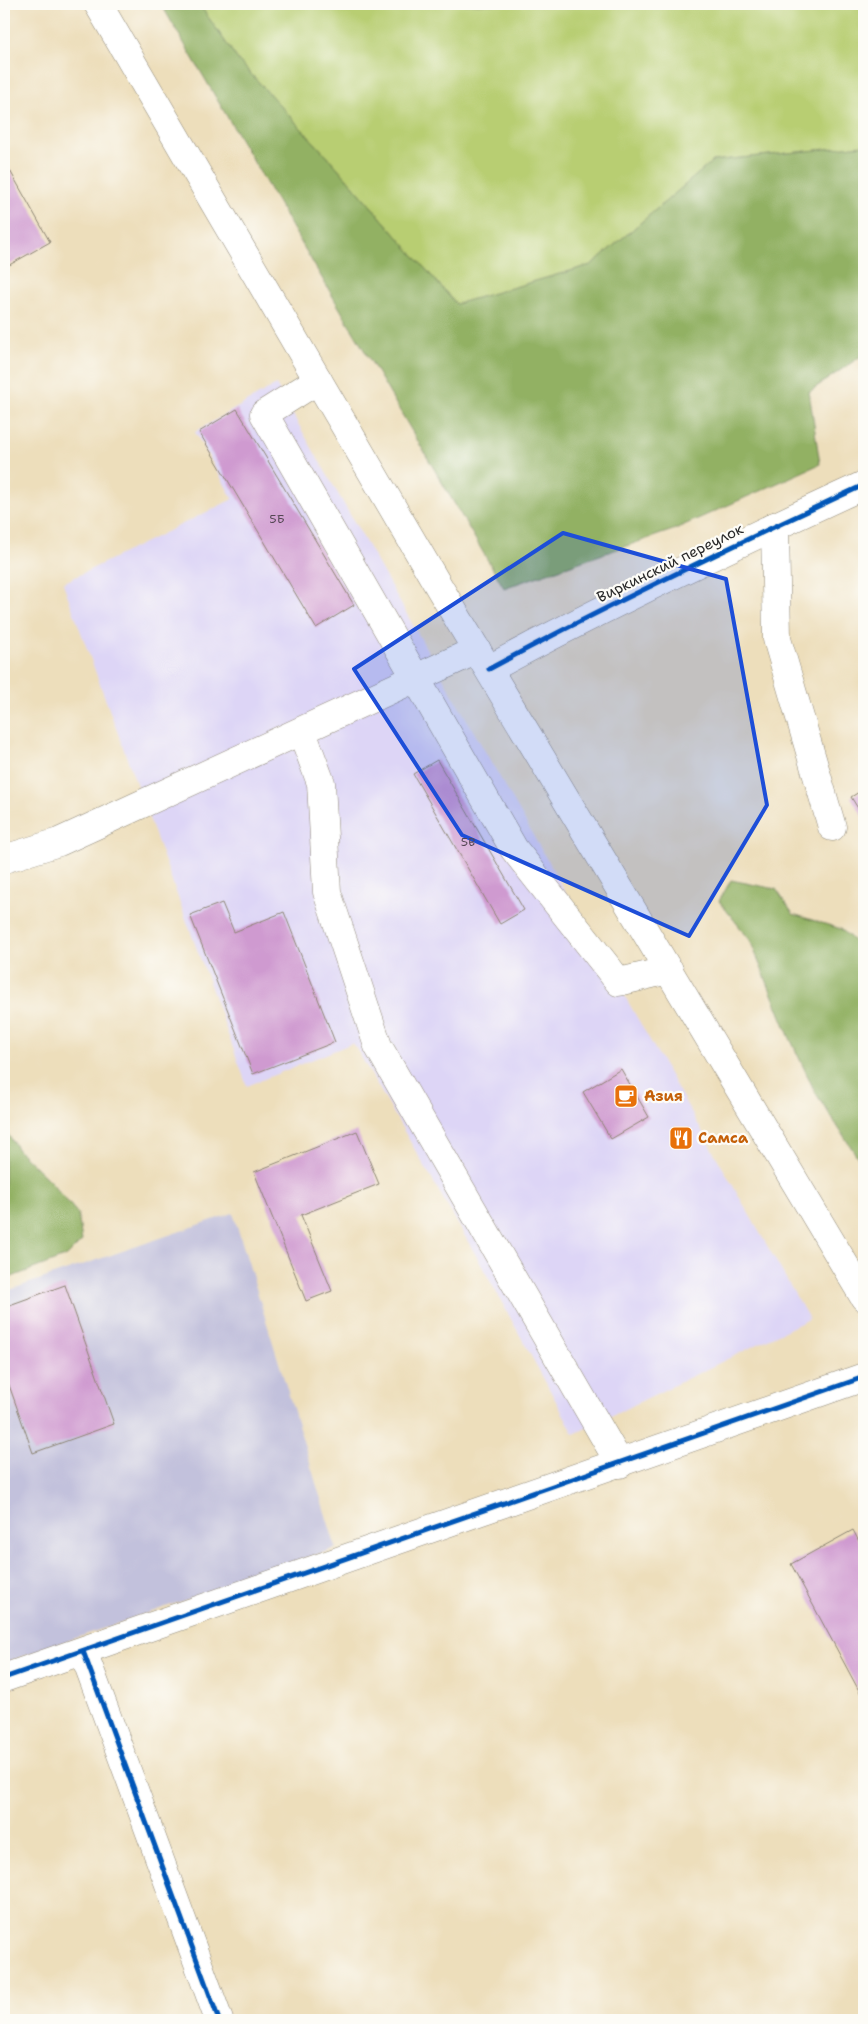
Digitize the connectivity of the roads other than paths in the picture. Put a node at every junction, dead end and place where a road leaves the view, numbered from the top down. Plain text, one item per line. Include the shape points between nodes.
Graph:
1 (98, 4) edge
2 (318, 380) junction
3 (864, 485) edge
4 (775, 526) junction
5 (483, 660) junction
6 (416, 680) junction
7 (302, 732) junction
8 (832, 828) dead end
9 (4, 859) edge
10 (669, 970) junction
11 (864, 1297) edge
12 (864, 1377) edge
13 (620, 1464) junction
14 (83, 1651) junction
15 (4, 1678) edge
16 (219, 2020) edge

1 - 2 street
2 - 5 street
2 - 6 street via 264,414
3 - 4 street, Виркинский переулок
4 - 5 street, Виркинский переулок via 543,640
4 - 8 street via 777,639
5 - 6 street, Виркинский переулок
5 - 10 street
6 - 7 street, Виркинский переулок
6 - 10 street via 514,849 618,982
7 - 9 street, Виркинский переулок via 59,842
7 - 13 street via 321,783 327,892 378,1046
10 - 11 street
12 - 13 street
13 - 14 street
14 - 15 street
14 - 16 street

